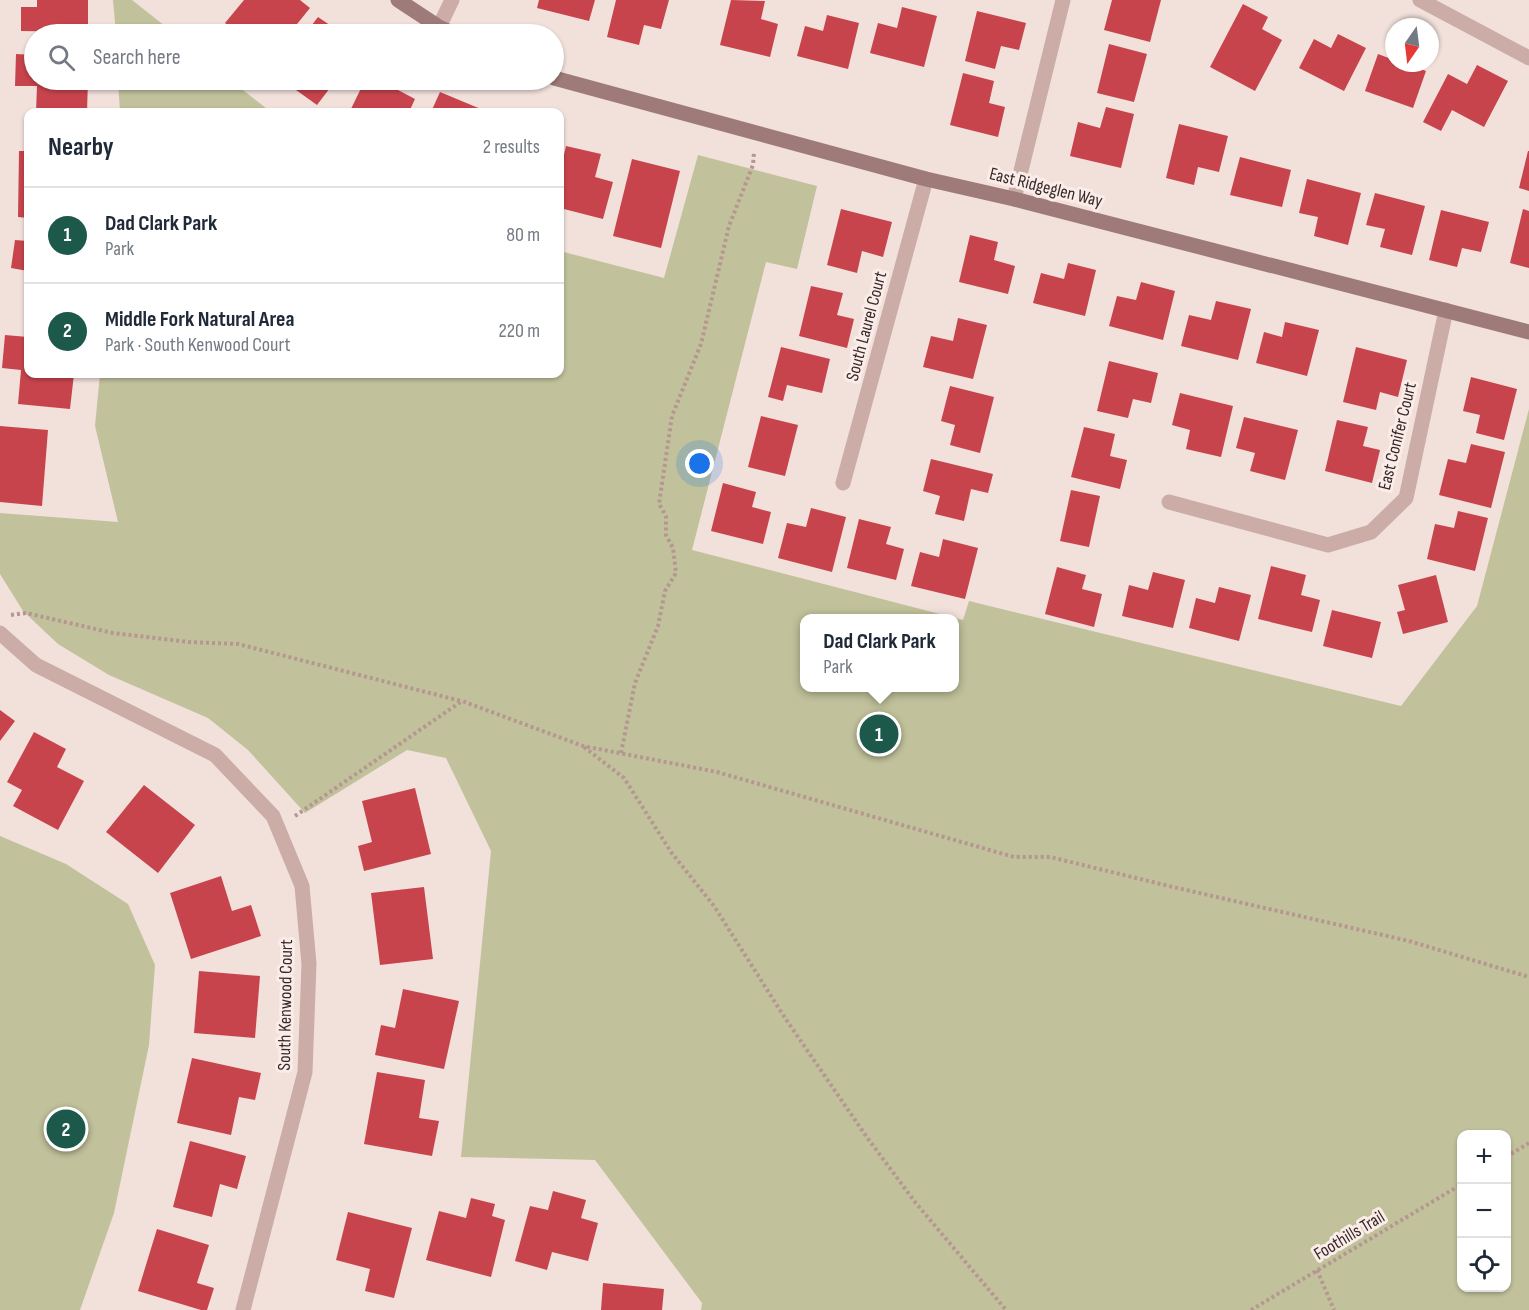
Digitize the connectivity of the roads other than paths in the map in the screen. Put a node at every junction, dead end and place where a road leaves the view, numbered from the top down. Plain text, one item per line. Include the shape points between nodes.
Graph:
1 (398, 0) edge
2 (452, 0) edge
3 (1063, 0) edge
4 (1420, 0) edge
5 (435, 24) edge
6 (441, 24) edge
7 (1529, 58) edge
8 (564, 81) edge
9 (926, 179) junction
10 (1014, 199) junction
11 (1446, 310) junction
12 (1529, 332) edge
13 (843, 483) dead end
14 (1170, 502) dead end
15 (0, 633) edge
16 (243, 1310) edge

1 - 5 street
2 - 6 street
3 - 10 street
4 - 7 street
8 - 9 street, East Ridgeglen Way
9 - 10 street, East Ridgeglen Way
9 - 13 street, South Laurel Court
10 - 11 street, East Ridgeglen Way
11 - 12 street, East Ridgeglen Way
11 - 14 street, East Conifer Court via 1406,498 1371,532 1328,545
15 - 16 street, South Kenwood Court via 36,665 215,755 273,816 302,886 309,964 305,1072

